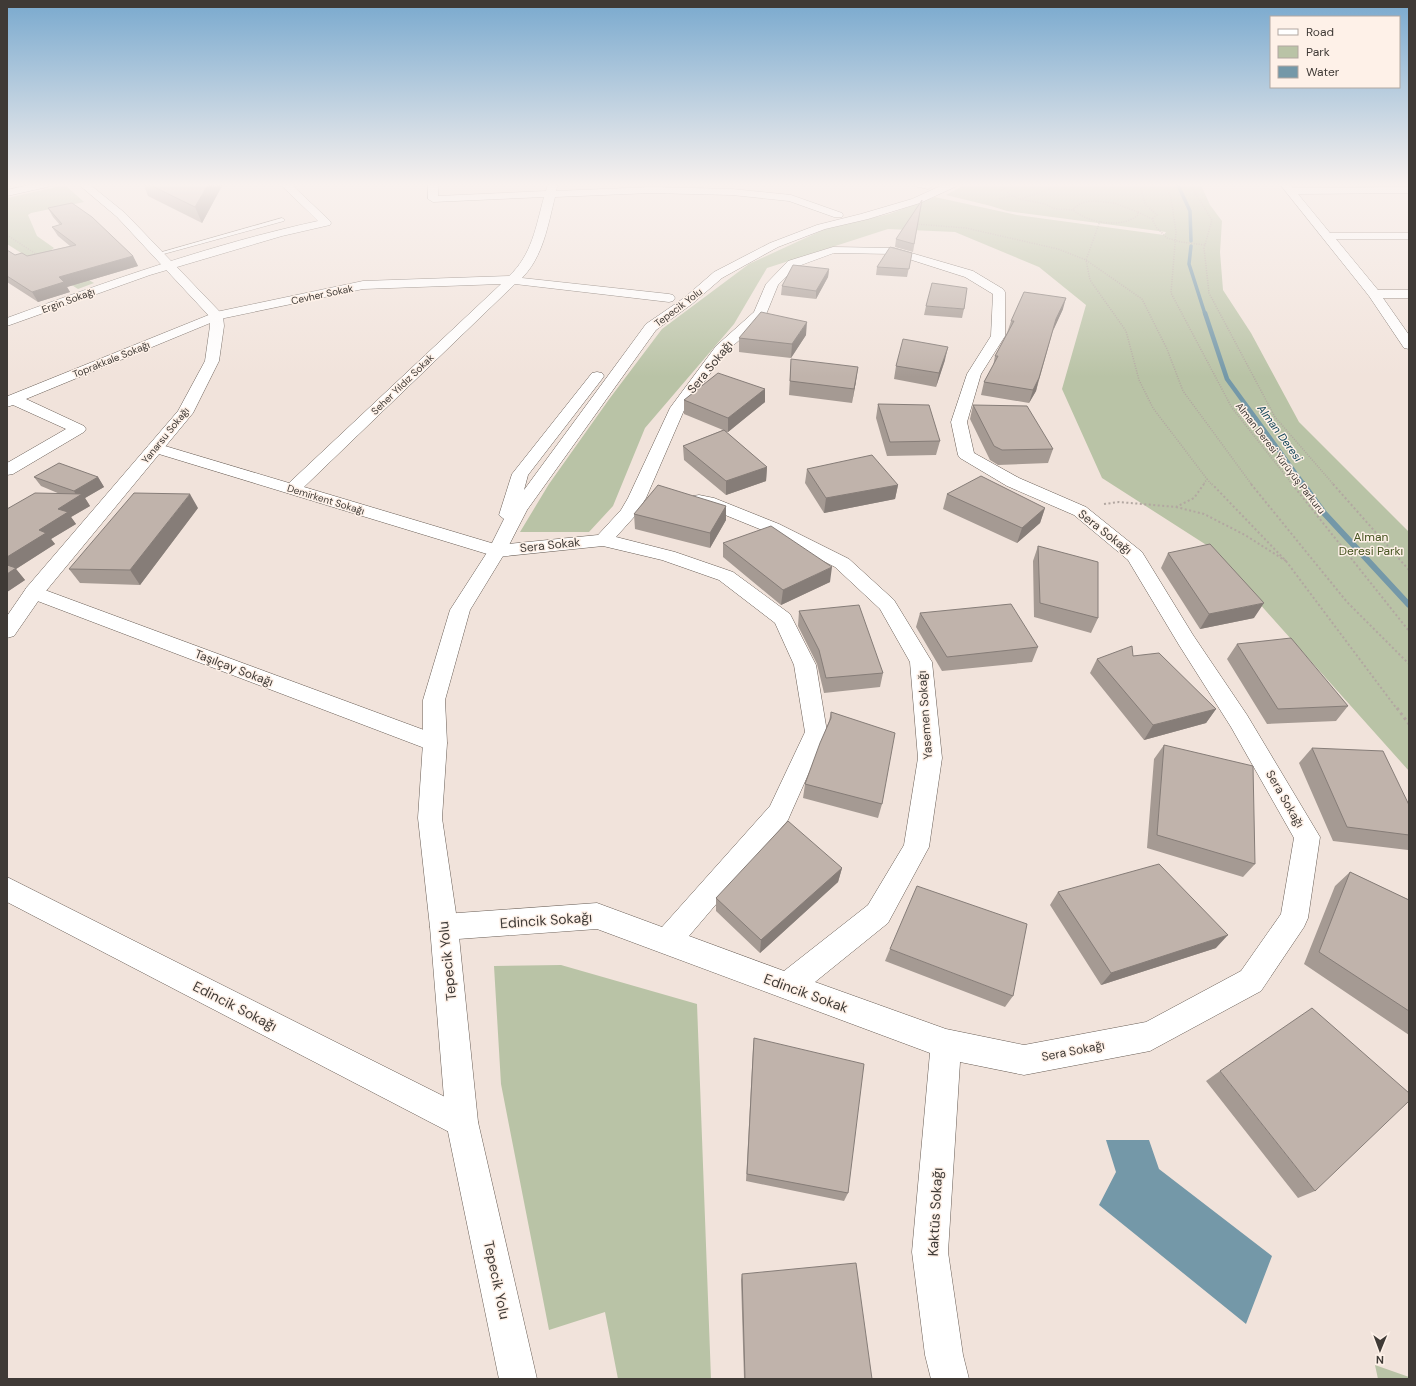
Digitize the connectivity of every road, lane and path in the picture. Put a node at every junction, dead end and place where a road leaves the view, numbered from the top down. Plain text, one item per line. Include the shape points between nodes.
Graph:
1 (25, 248) edge
2 (152, 248) edge
3 (181, 248) edge
4 (229, 248) edge
5 (535, 248) edge
6 (750, 248) edge
7 (769, 248) edge
8 (1053, 248) edge
9 (1090, 248) edge
10 (1174, 248) edge
11 (1204, 248) edge
12 (1336, 248) edge
13 (158, 254) junction
14 (44, 260) edge
15 (1086, 260) junction
16 (168, 265) junction
17 (511, 280) junction
18 (1374, 294) junction
19 (1409, 294) edge
20 (669, 298) junction
21 (688, 301) junction
22 (13, 308) dead end
23 (26, 315) junction
24 (216, 316) junction
25 (7, 322) edge
26 (629, 335) dead end
27 (1409, 345) edge
28 (605, 365) dead end
29 (10, 401) edge
30 (156, 448) junction
31 (7, 470) edge
32 (1207, 479) junction
33 (293, 488) junction
34 (641, 488) junction
35 (1176, 507) junction
36 (1080, 511) junction
37 (603, 540) junction
38 (497, 551) junction
39 (1286, 562) junction
40 (1409, 570) edge
41 (34, 592) junction
42 (7, 631) edge
43 (1409, 631) edge
44 (1409, 664) edge
45 (1409, 724) edge
46 (435, 743) junction
47 (7, 889) edge
48 (444, 927) junction
49 (667, 941) junction
50 (788, 986) junction
51 (946, 1044) junction
52 (462, 1122) junction
53 (518, 1379) edge
54 (950, 1379) edge

1 - 14 path
2 - 13 street
3 - 13 lane
4 - 16 street, Ergin Sokağı
5 - 17 street, Seher Yıldız Sokak via 525,268
6 - 20 street, Tepecik Yolu
7 - 21 street, Tepecik Yolu via 718,275
8 - 15 path
9 - 15 path
10 - 43 path, Alman Deresi Yürüyüş Parkuru via 1171,293 1232,408
11 - 40 path, Alman Deresi Yürüyüş Parkuru via 1209,293 1275,417
12 - 18 street
13 - 16 street
15 - 32 path via 1090,280 1126,331 1139,380 1153,408
15 - 44 path via 1142,299 1167,349 1183,391 1241,471 1347,602
16 - 23 street, Ergin Sokağı
16 - 24 street
17 - 20 street, Cevher Sokak
17 - 24 street, Cevher Sokak via 363,285
17 - 33 street, Seher Yıldız Sokak
18 - 19 street
18 - 27 street
20 - 21 street, Cevher Sokak
20 - 26 street, Tepecik Yolu
21 - 38 street, Tepecik Yolu via 651,328 518,510
22 - 23 street
23 - 25 street, Ergin Sokağı
24 - 29 street, Toprakkale Sokağı
24 - 30 street, Yanarsu Sokağı via 212,361 184,413
28 - 38 street, Tepecik Yolu via 520,474
29 - 31 street via 78,429
30 - 33 street, Demirkent Sokağı
30 - 41 street, Yanarsu Sokağı
32 - 35 path via 1194,498
32 - 39 path
33 - 38 street, Demirkent Sokağı
34 - 36 street, Sera Sokağı via 678,408 721,349 760,314 772,284 792,264 833,250 894,251 969,274 999,292 998,336 974,374 959,422 966,455 1012,482
34 - 37 street via 628,513
34 - 50 street, Yasemen Sokağı via 708,502 766,525 842,563 887,605 921,662 930,758 916,847 878,914
35 - 36 path via 1119,502 1100,504
35 - 39 path via 1204,514 1245,535
36 - 51 street, Sera Sokağı via 1135,556 1239,721 1307,837 1294,918 1251,981 1150,1036 1024,1060
37 - 38 street, Sera Sokak
37 - 49 street, Sera Sokak via 668,556 726,576 783,619 805,664 816,732 779,813
38 - 46 street, Tepecik Yolu via 460,610 434,700
39 - 45 path
41 - 42 street, Yanarsu Sokağı
41 - 46 street, Taşılçay Sokağı
46 - 48 street, Tepecik Yolu via 430,818
47 - 52 street, Edincik Sokağı
48 - 49 street, Edincik Sokağı via 597,916
48 - 52 street, Tepecik Yolu
49 - 50 street, Edincik Sokak
50 - 51 street, Edincik Sokak
51 - 54 street, Kaktüs Sokağı via 930,1252 944,1355
52 - 53 street, Tepecik Yolu

